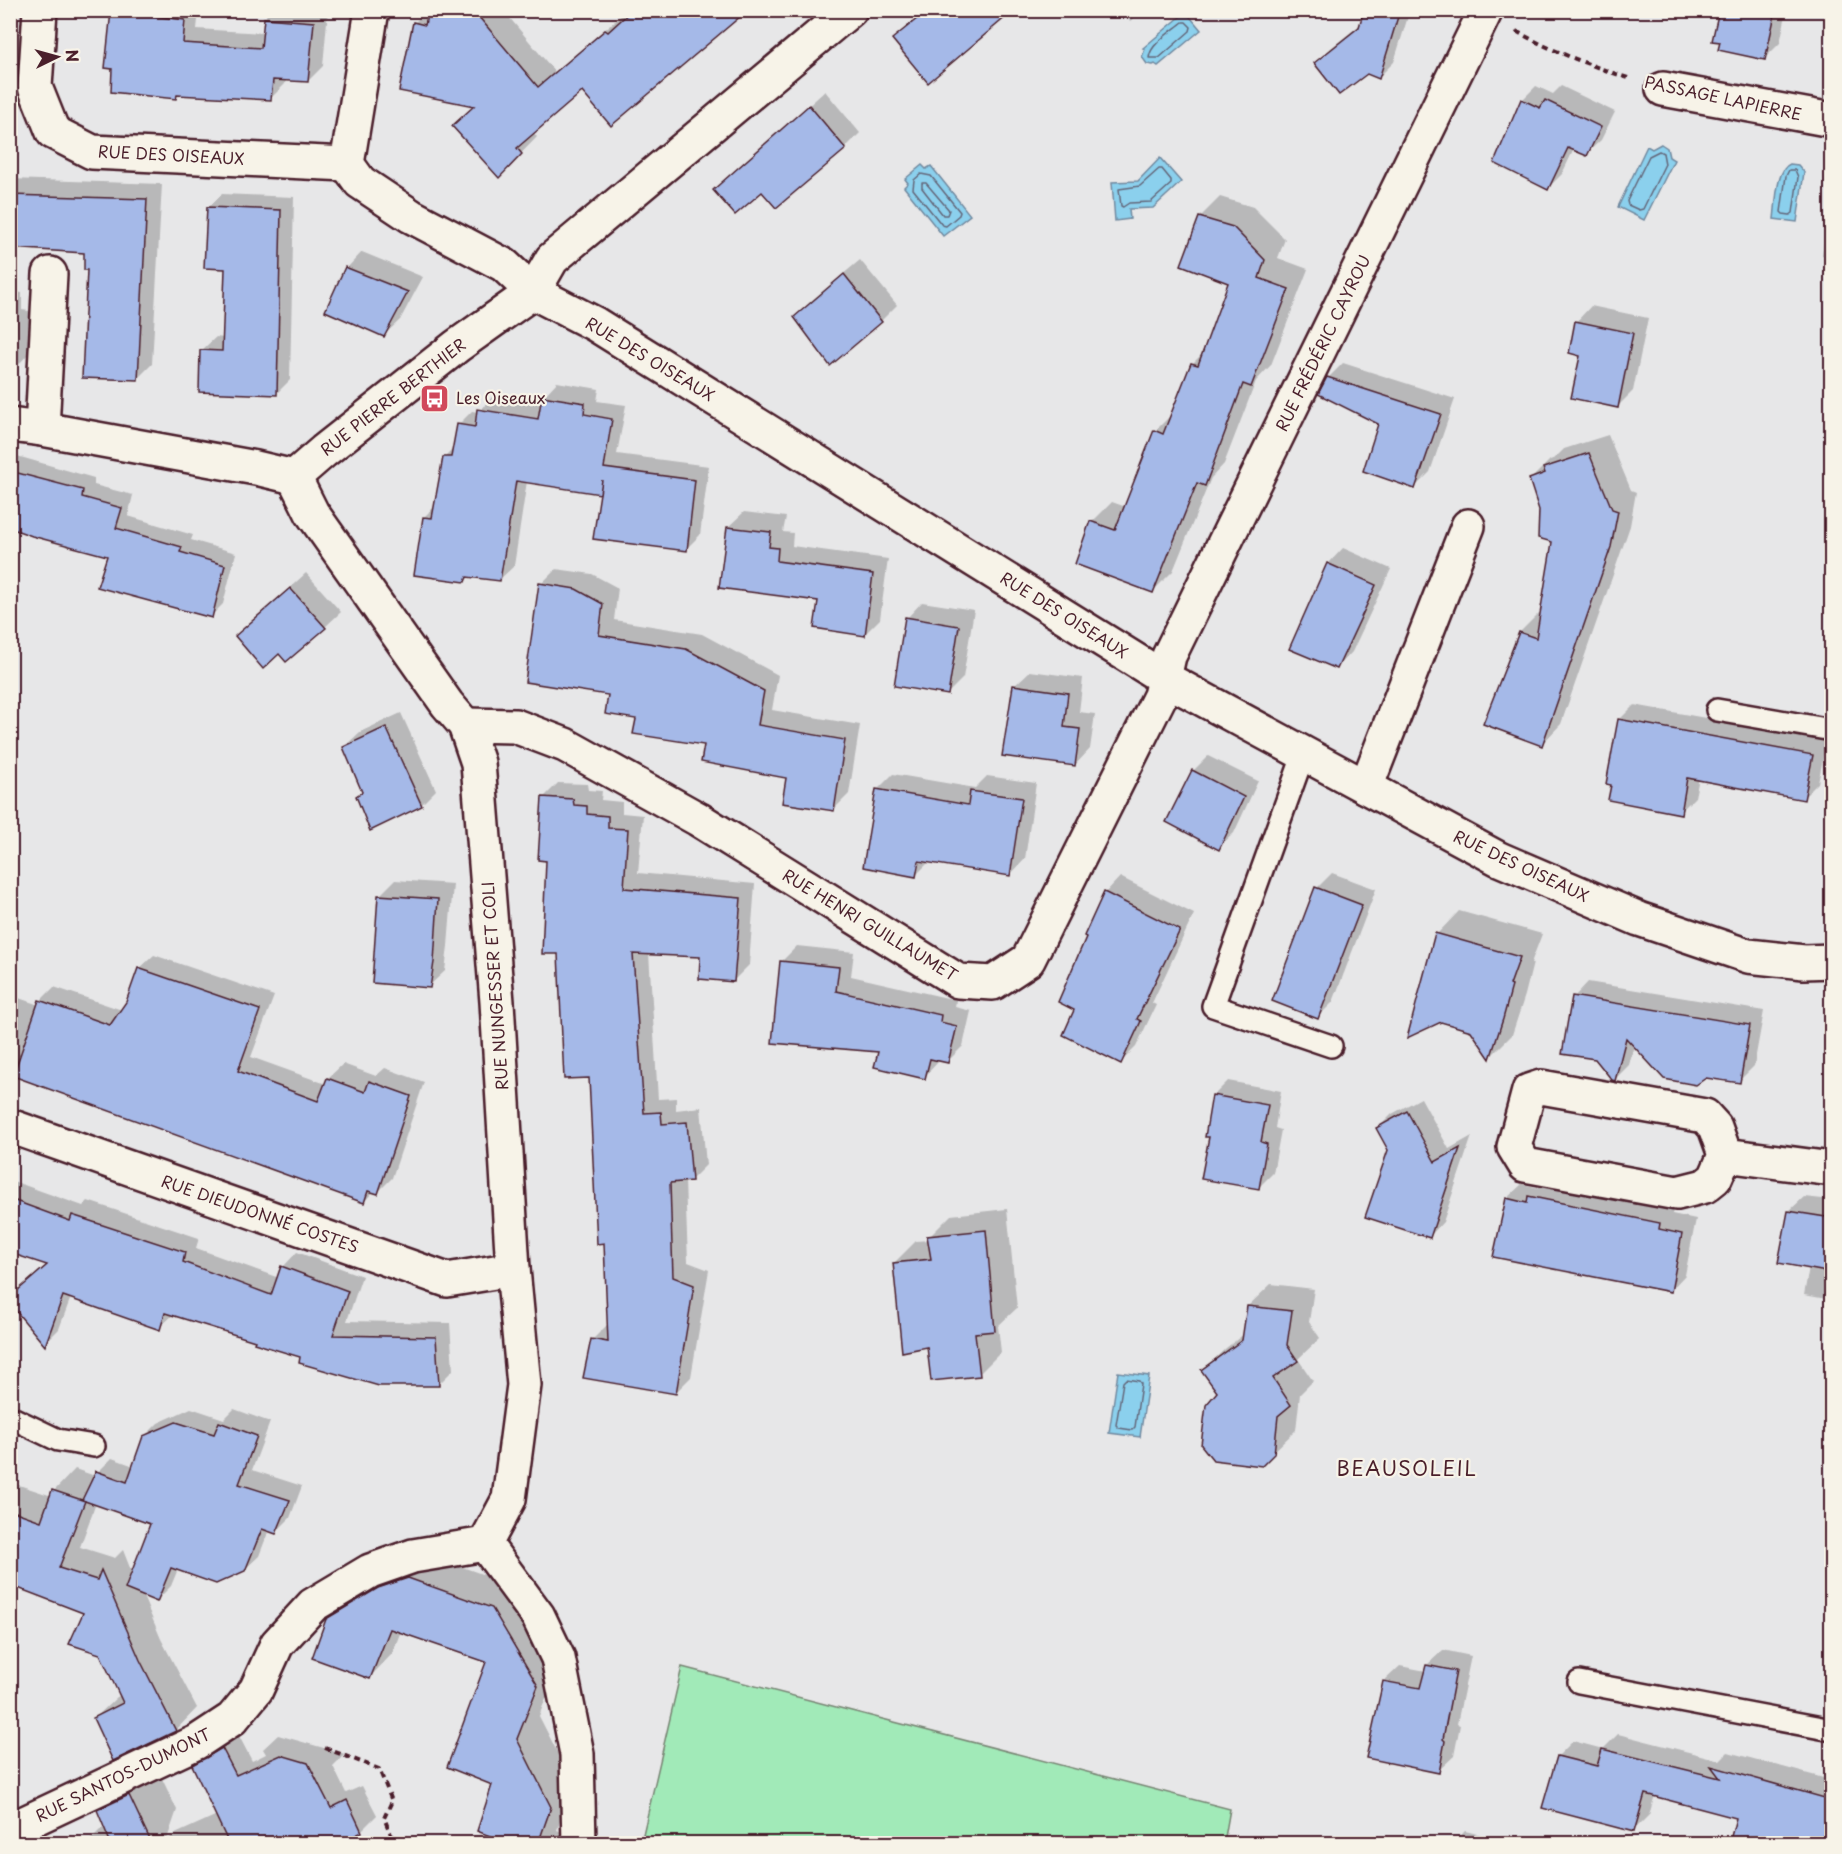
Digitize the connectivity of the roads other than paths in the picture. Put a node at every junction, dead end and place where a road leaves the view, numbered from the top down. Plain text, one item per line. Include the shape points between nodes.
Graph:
1 (40, 10) edge
2 (372, 10) edge
3 (850, 10) edge
4 (1485, 12) edge
5 (1663, 89) road end
6 (1832, 120) edge
7 (347, 164) junction
8 (50, 274) dead end
9 (533, 292) junction
10 (26, 427) edge
11 (294, 477) junction
12 (1468, 526) dead end
13 (1164, 678) junction
14 (1717, 710) dead end
15 (465, 725) junction
16 (1832, 730) edge
17 (1304, 753) junction
18 (1366, 787) junction
19 (1832, 961) edge
20 (1331, 1046) dead end
21 (10, 1126) edge
22 (1725, 1155) junction
23 (1832, 1169) edge
24 (513, 1269) junction
25 (10, 1417) edge
26 (94, 1446) dead end
27 (485, 1544) junction
28 (1579, 1682) dead end
29 (1832, 1730) edge
30 (10, 1830) edge
31 (579, 1844) edge

1 - 7 street, RUE DES OISEAUX via 35,87 53,132 92,152
2 - 7 street
3 - 9 street, RUE PIERRE BERTHIER via 552,259
4 - 13 street, RUE FRÉDÉRIC CAYROU via 1169,656
5 - 6 street, PASSAGE LAPIERRE
7 - 9 street, RUE DES OISEAUX via 360,182 411,216 504,265
8 - 10 street
9 - 11 street, RUE PIERRE BERTHIER via 457,346
9 - 13 street, RUE DES OISEAUX via 595,324
10 - 11 street
11 - 15 street, RUE NUNGESSER ET COLI via 312,513
12 - 18 street
13 - 15 street, RUE HENRI GUILLAUMET via 1160,696 1028,960 993,983 958,981 698,819 565,745 515,726
13 - 17 street, RUE DES OISEAUX
14 - 16 lane
15 - 24 street, RUE NUNGESSER ET COLI via 478,763
17 - 18 street, RUE DES OISEAUX
17 - 20 lane via 1213,1006
18 - 19 street, RUE DES OISEAUX via 1499,859 1639,919 1748,956
21 - 24 street, RUE DIEUDONNÉ COSTES via 447,1280
22 - 22 street via 1715,1127 1705,1116 1541,1087 1529,1091 1514,1147 1525,1164 1677,1192 1705,1186 1715,1178
22 - 23 street
24 - 27 street, RUE NUNGESSER ET COLI via 524,1385 509,1499
25 - 26 lane via 58,1440
27 - 30 street, RUE SANTOS-DUMONT via 413,1556 370,1571 313,1605 277,1644 256,1690 232,1719 197,1742
27 - 31 street via 538,1616 558,1658 577,1754
28 - 29 lane

